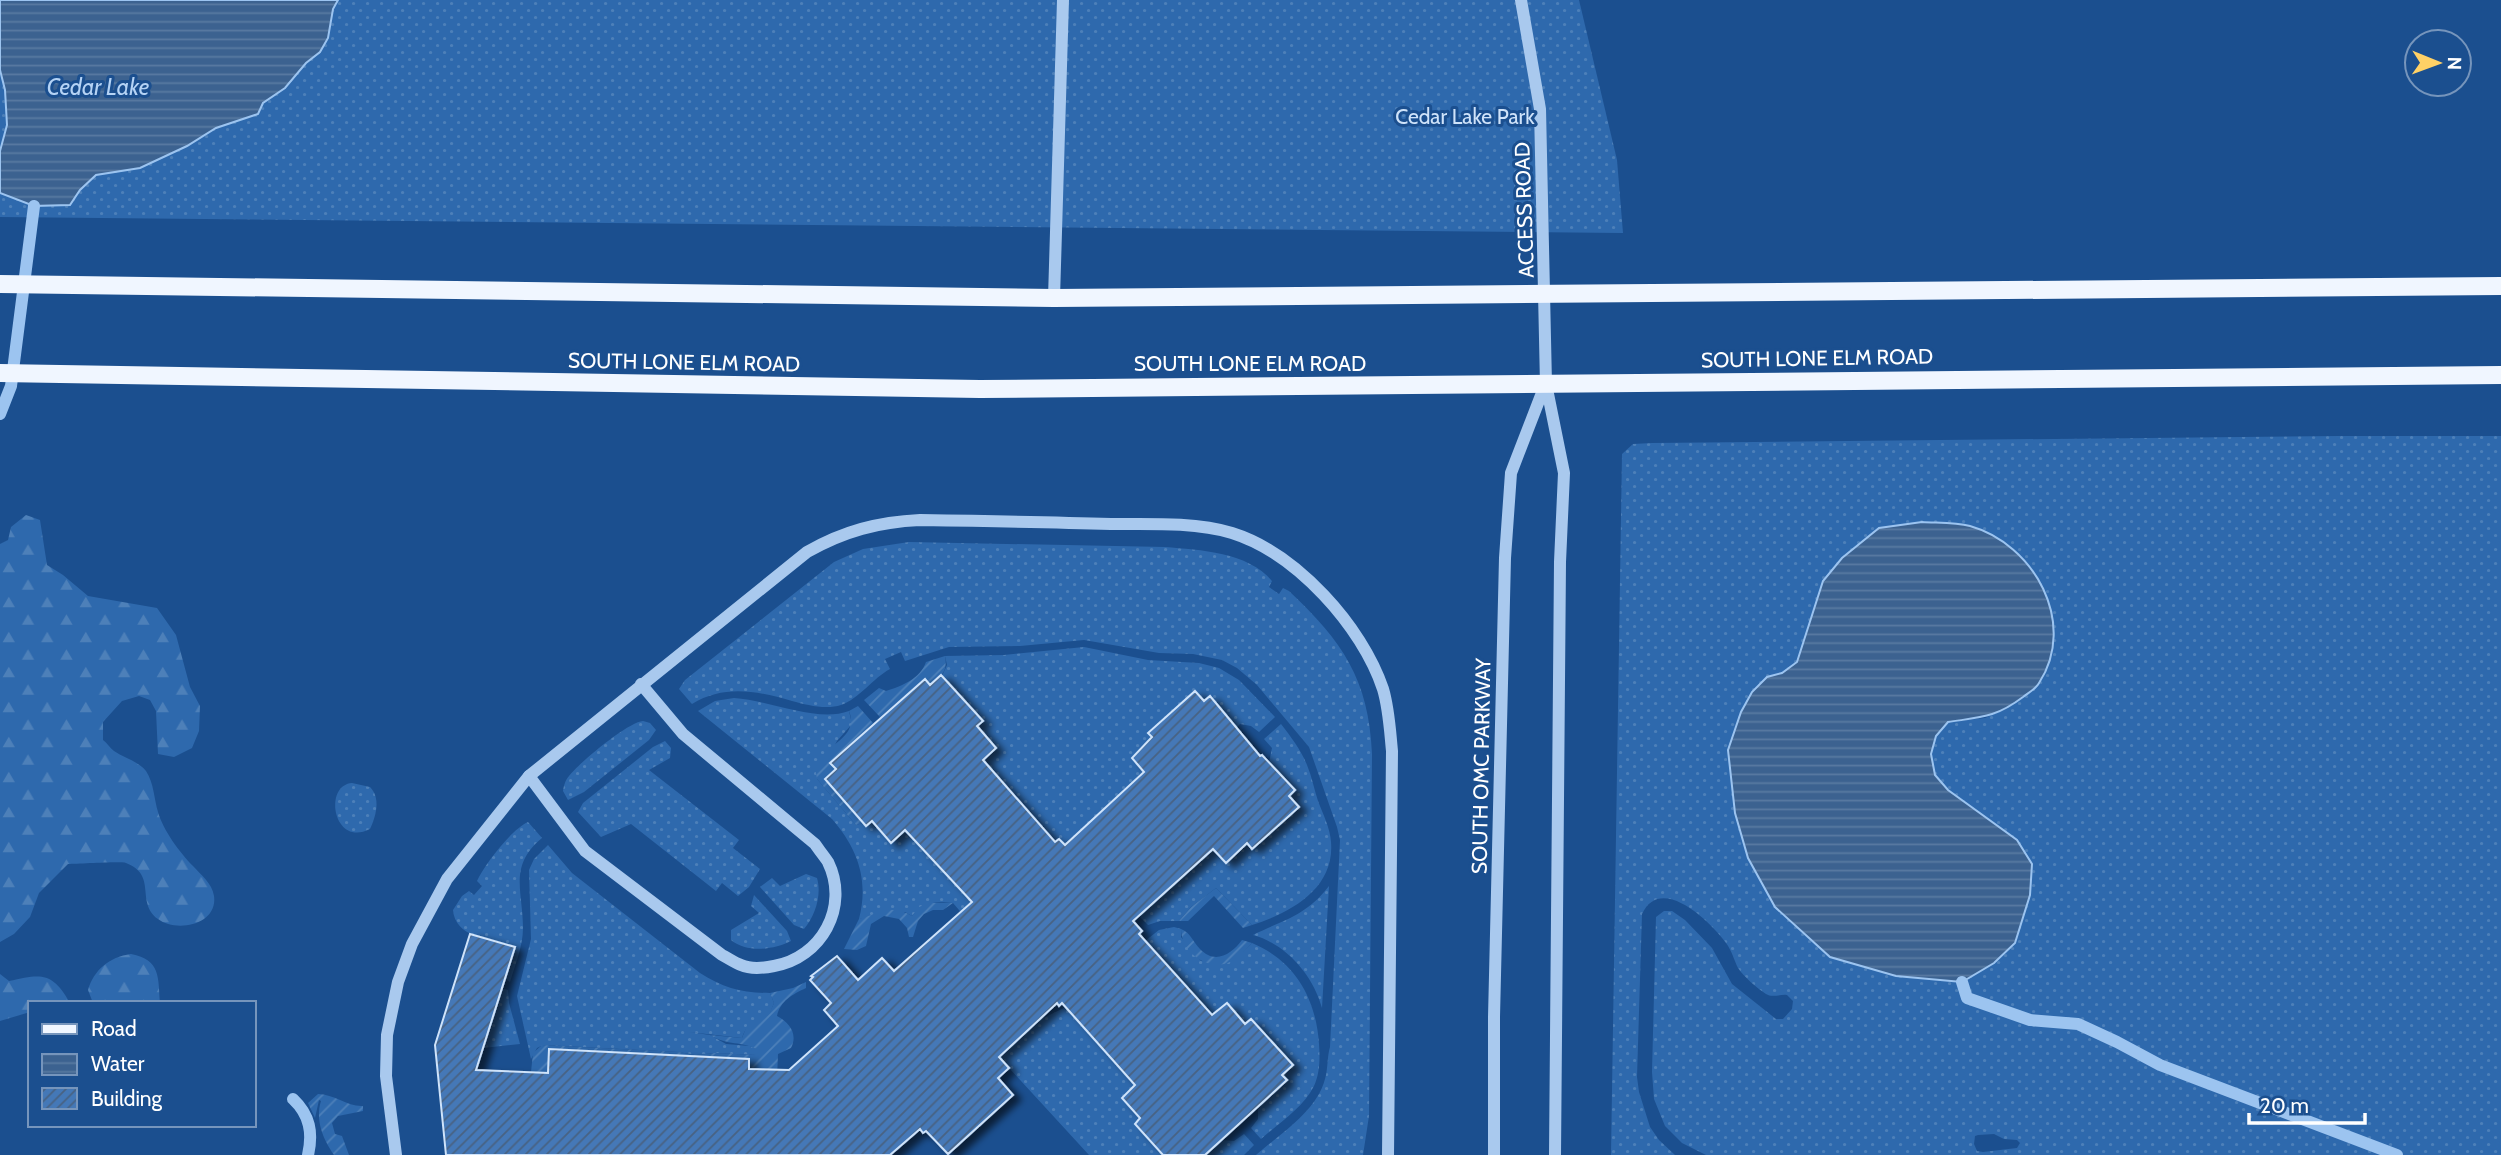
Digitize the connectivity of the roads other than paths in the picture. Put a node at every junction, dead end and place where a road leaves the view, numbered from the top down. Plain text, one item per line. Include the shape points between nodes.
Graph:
1 (1063, 0) edge
2 (1521, 0) edge
3 (0, 284) edge
4 (2501, 286) edge
5 (1545, 295) junction
6 (1054, 299) junction
7 (0, 373) edge
8 (2501, 375) edge
9 (1546, 384) junction
10 (641, 684) junction
11 (529, 776) junction
12 (396, 1155) edge
13 (1388, 1155) edge
14 (1494, 1155) edge
15 (1555, 1155) edge

1 - 6 street
2 - 5 street, ACCESS ROAD via 1540,109
3 - 6 main road
4 - 5 main road
5 - 6 main road
5 - 9 street, SOUTH OMC PARKWAY
7 - 9 main road, SOUTH LONE ELM ROAD via 980,388
8 - 9 main road, SOUTH LONE ELM ROAD
9 - 14 street, SOUTH OMC PARKWAY via 1511,473
9 - 15 street, SOUTH OMC PARKWAY via 1564,472
10 - 11 street
10 - 11 street via 682,734 815,844 828,862 835,904 830,924 804,956 766,968 744,967 722,955 585,851
10 - 13 street via 807,552 832,538 880,524 920,520 1173,526 1232,533 1284,559 1330,602 1349,628 1383,688 1389,719
11 - 12 street via 447,879 402,969 387,1035 386,1076

